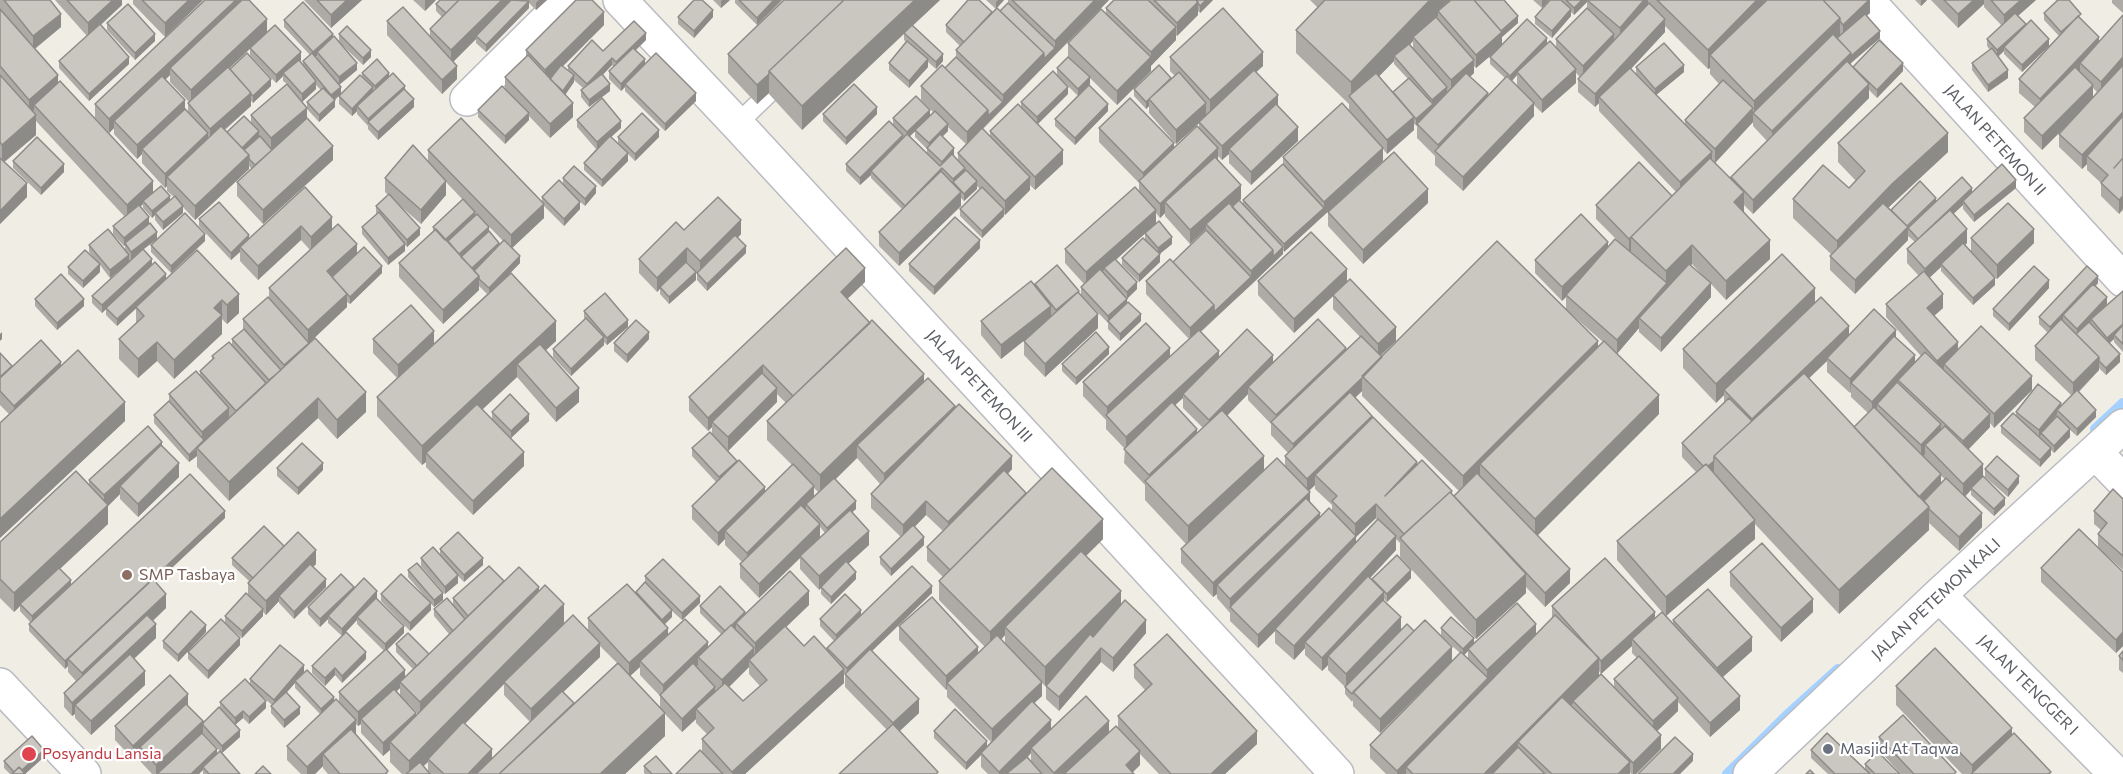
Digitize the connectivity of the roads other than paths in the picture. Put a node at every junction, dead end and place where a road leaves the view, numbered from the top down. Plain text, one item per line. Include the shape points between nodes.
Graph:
1 (567, 0) edge
2 (620, 0) edge
3 (1867, 0) edge
4 (798, 66) edge
5 (466, 99) dead end
6 (737, 124) junction
7 (2123, 280) edge
8 (2123, 426) edge
9 (2096, 453) junction
10 (2123, 481) edge
11 (1939, 596) junction
12 (0, 685) edge
13 (84, 774) edge
14 (1337, 774) edge
15 (1750, 774) edge
16 (2116, 774) edge

1 - 5 street
2 - 6 street, JALAN PETEMON III
3 - 7 street, JALAN PETEMON II
4 - 6 lane
6 - 14 street, JALAN PETEMON III
8 - 9 street, JALAN PETEMON KALI
9 - 10 street
9 - 11 street, JALAN PETEMON KALI
11 - 15 street, JALAN PETEMON KALI
11 - 16 street, JALAN TENGGER I
12 - 13 street

